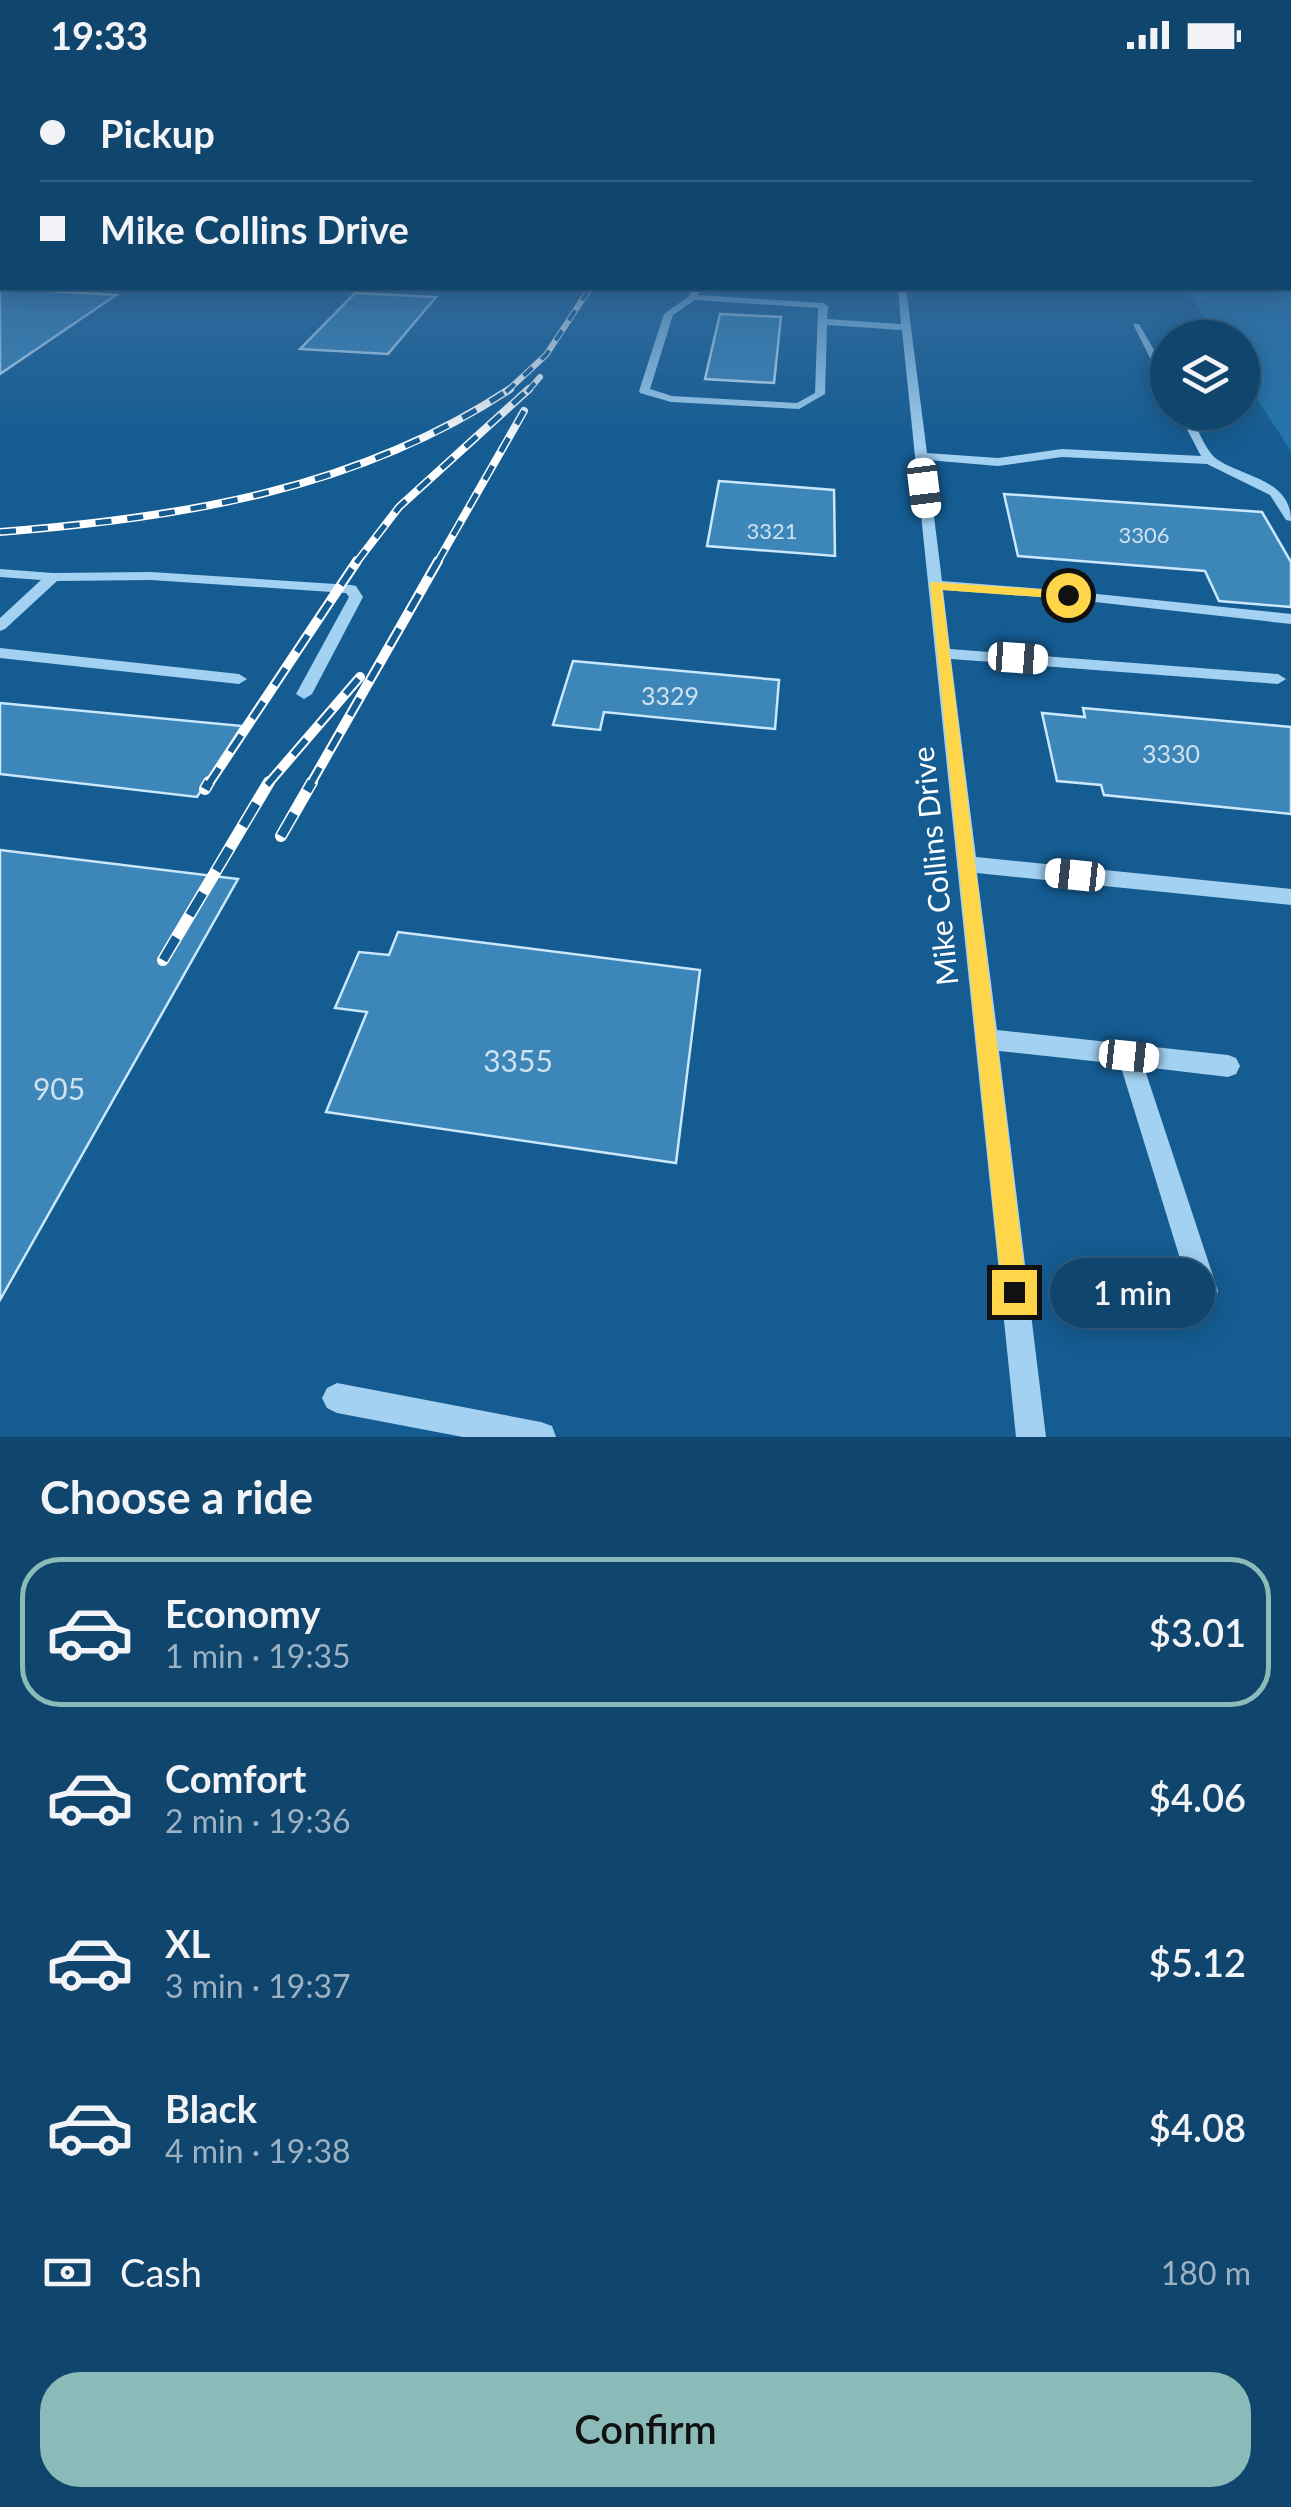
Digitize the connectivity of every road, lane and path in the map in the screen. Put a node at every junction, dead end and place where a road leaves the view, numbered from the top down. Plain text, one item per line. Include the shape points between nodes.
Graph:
1 (667, 321) edge
2 (905, 321) edge
3 (823, 322) joint
4 (1136, 326) dead end
5 (906, 327) junction
6 (1150, 351) edge
7 (1193, 430) edge
8 (921, 456) junction
9 (1209, 460) junction
10 (1291, 518) edge
11 (0, 573) edge
12 (53, 577) junction
13 (935, 585) junction
14 (1291, 619) edge
15 (0, 626) edge
16 (0, 653) edge
17 (943, 654) junction
18 (239, 679) dead end
19 (1278, 679) dead end
20 (304, 694) dead end
21 (967, 864) junction
22 (1291, 897) edge
23 (986, 1039) junction
24 (1129, 1056) junction
25 (1228, 1066) dead end
26 (1204, 1292) dead end
27 (337, 1398) dead end
28 (540, 1437) edge
29 (1030, 1437) edge

1 - 3 street via 644,391 799,406 820,394
2 - 5 street, Mike Collins Drive
3 - 5 street
4 - 6 street
5 - 8 street, Mike Collins Drive
7 - 9 street
8 - 9 street
8 - 13 street, Mike Collins Drive
9 - 10 street via 1275,492
11 - 12 street
12 - 15 street
12 - 20 street via 351,589 356,598
13 - 14 street
13 - 17 street, Mike Collins Drive
16 - 18 street
17 - 19 street
17 - 21 street, Mike Collins Drive
21 - 22 street
21 - 23 street, Mike Collins Drive
23 - 24 street
23 - 29 street, Mike Collins Drive
24 - 25 street
24 - 26 street
27 - 28 street

